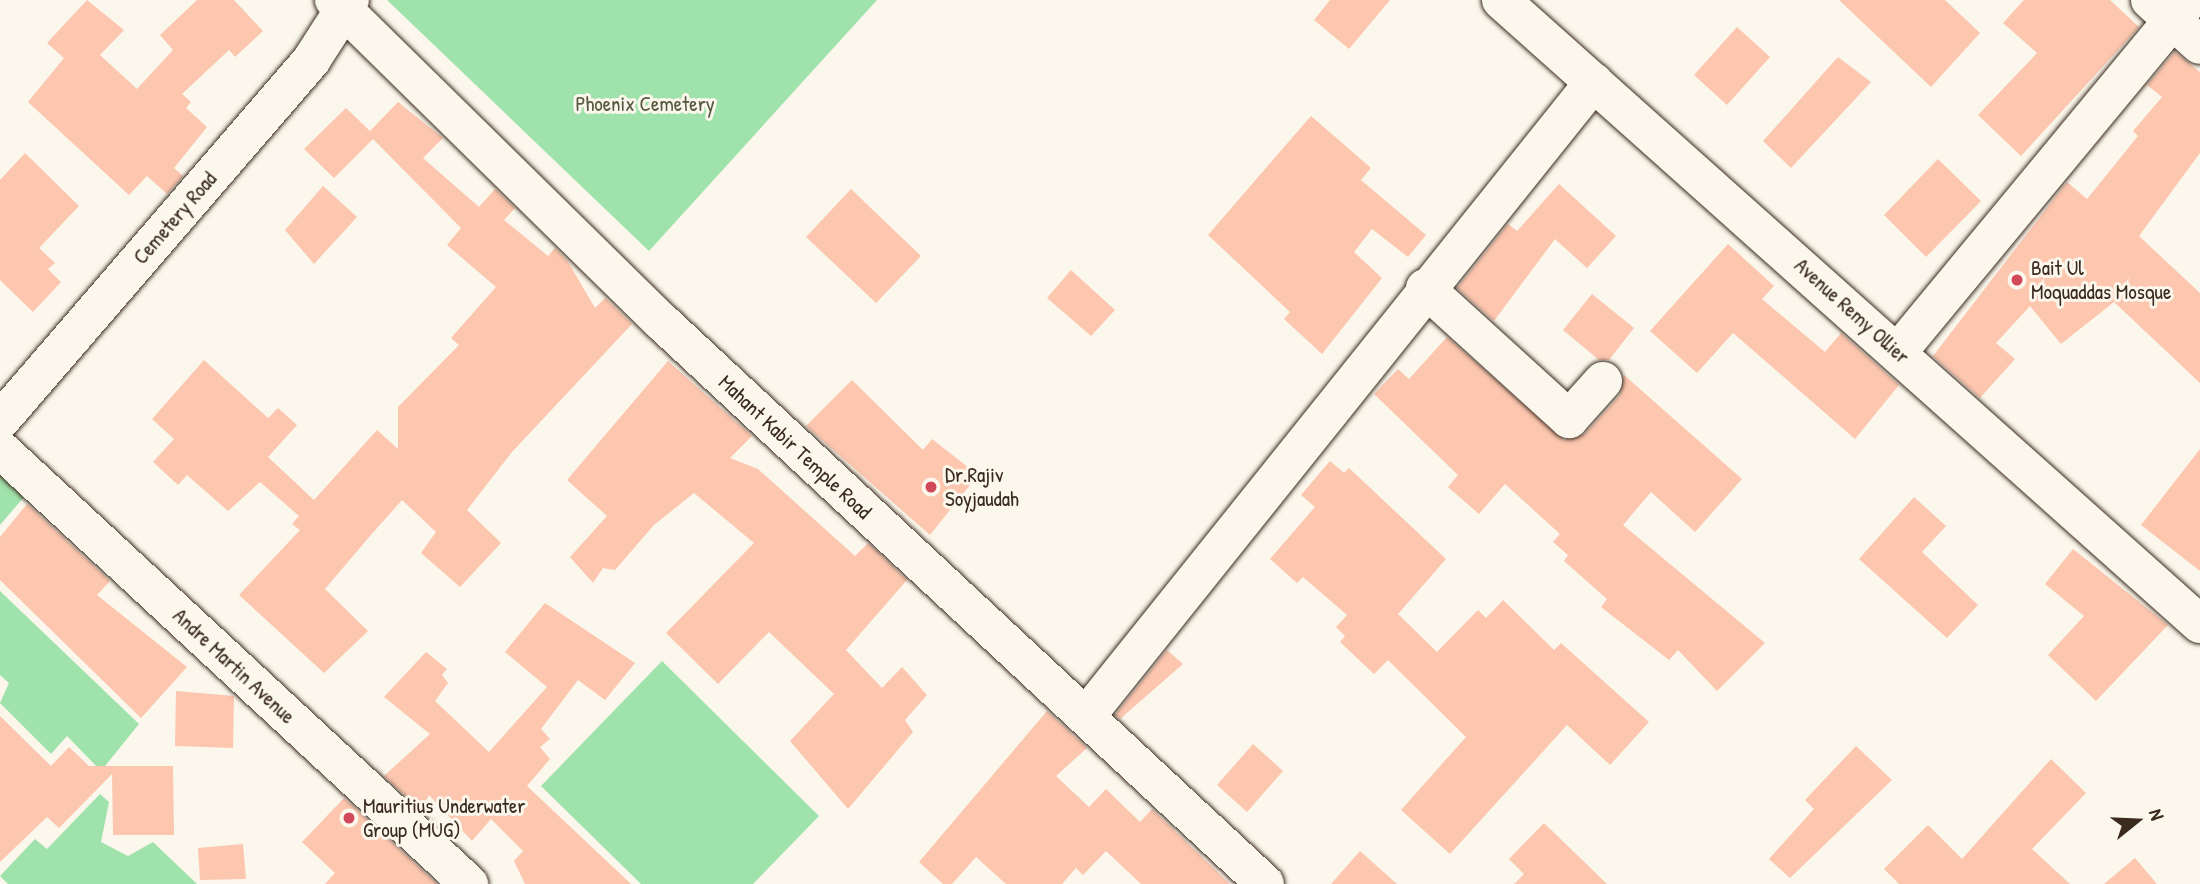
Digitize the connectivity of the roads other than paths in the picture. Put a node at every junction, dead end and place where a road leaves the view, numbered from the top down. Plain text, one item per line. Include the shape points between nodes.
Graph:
1 (1501, 0) edge
2 (342, 3) edge
3 (2178, 16) edge
4 (1594, 82) junction
5 (1425, 288) junction
6 (1898, 352) junction
7 (1603, 381) dead end
8 (0, 421) edge
9 (0, 449) edge
10 (2200, 624) edge
11 (1087, 715) junction
12 (469, 884) edge
13 (1265, 884) edge

1 - 4 street, Avenue Remy Ollier
2 - 8 street, Cemetery Road via 313,59
2 - 11 street, Mahant Kabir Temple Road via 662,323
3 - 6 street
4 - 5 street
4 - 6 street, Avenue Remy Ollier
5 - 7 street via 1569,419
5 - 11 street
6 - 10 street, Avenue Remy Ollier
9 - 12 street, Andre Martin Avenue
11 - 13 street, Mahant Kabir Temple Road

